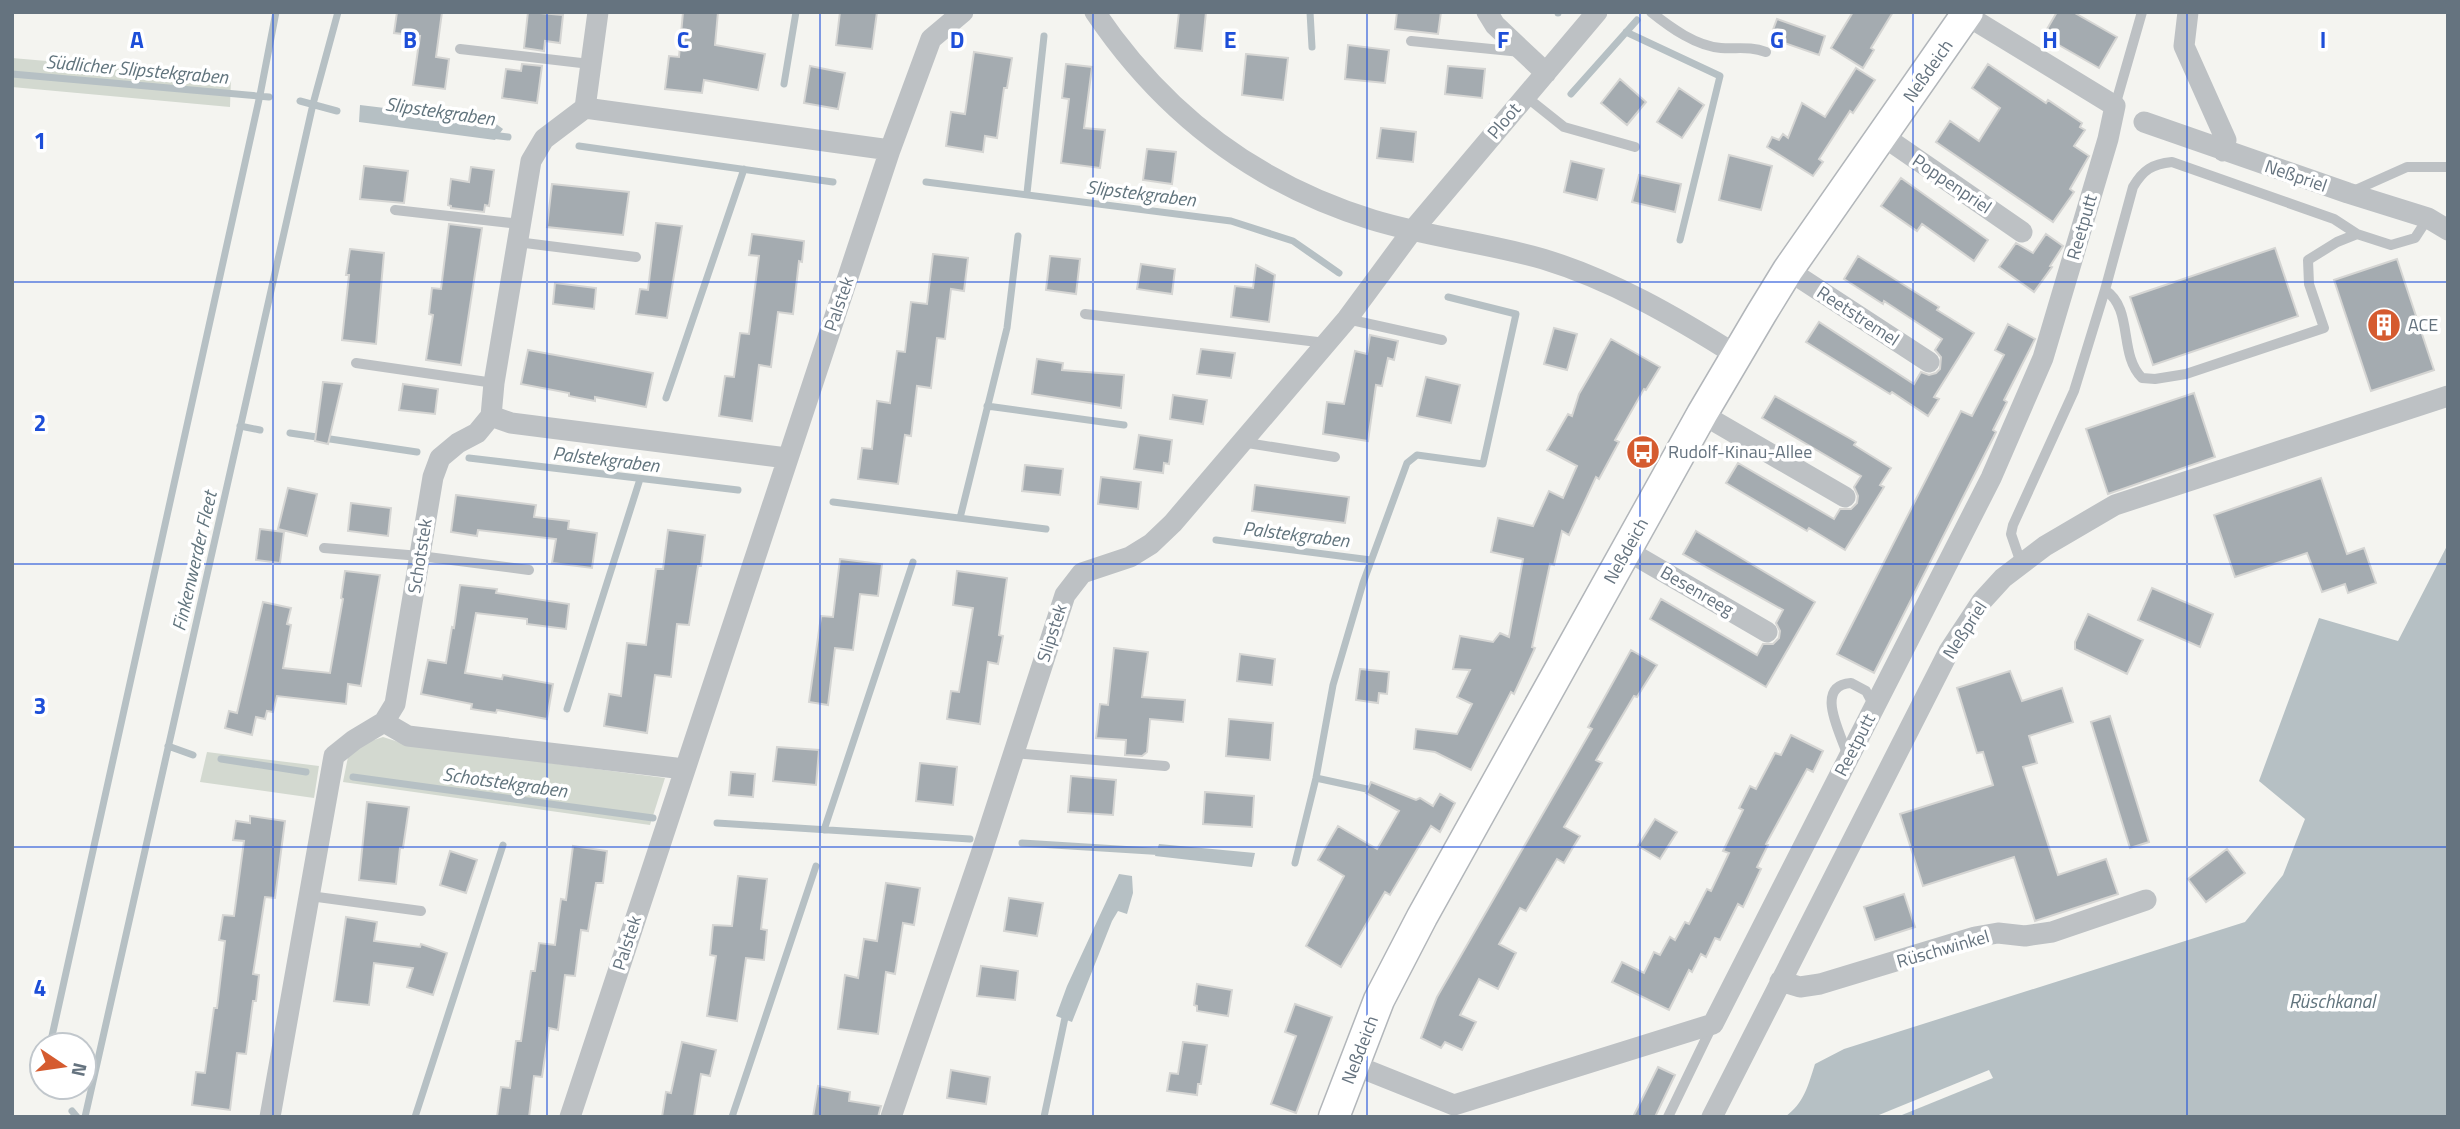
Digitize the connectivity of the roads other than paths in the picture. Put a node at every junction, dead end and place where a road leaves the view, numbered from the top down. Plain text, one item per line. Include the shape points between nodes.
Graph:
1 (598, 12) edge
2 (1095, 12) edge
3 (1487, 12) edge
4 (1597, 12) edge
5 (1651, 12) edge
6 (2142, 12) edge
7 (2188, 12) edge
8 (1967, 14) edge
9 (951, 19) edge
10 (1411, 41) dead end
11 (460, 49) dead end
12 (1524, 52) junction
13 (1766, 52) dead end
14 (590, 64) junction
15 (1546, 73) junction
16 (1525, 96) junction
17 (2115, 106) junction
18 (585, 108) junction
19 (2144, 122) dead end
20 (1883, 136) junction
21 (1635, 147) dead end
22 (890, 150) junction
23 (2223, 151) junction
24 (2447, 166) edge
25 (2348, 193) junction
26 (395, 210) dead end
27 (2428, 218) junction
28 (1412, 230) junction
29 (2448, 230) edge
30 (2022, 232) dead end
31 (519, 233) junction
32 (2357, 234) junction
33 (635, 257) dead end
34 (1788, 270) junction
35 (2105, 290) junction
36 (1085, 314) dead end
37 (1347, 319) junction
38 (1442, 340) dead end
39 (1326, 344) junction
40 (1736, 355) junction
41 (1929, 362) dead end
42 (356, 363) dead end
43 (494, 383) junction
44 (2448, 396) edge
45 (1702, 414) junction
46 (491, 416) junction
47 (1241, 442) junction
48 (1335, 457) dead end
49 (787, 458) junction
50 (1845, 497) dead end
51 (324, 548) dead end
52 (1626, 550) junction
53 (420, 556) junction
54 (2021, 563) junction
55 (529, 570) dead end
56 (1767, 632) dead end
57 (1874, 706) junction
58 (384, 722) junction
59 (1014, 753) junction
60 (1848, 758) junction
61 (1165, 766) dead end
62 (684, 769) junction
63 (310, 895) junction
64 (2146, 900) dead end
65 (421, 911) dead end
66 (1780, 981) junction
67 (1713, 1024) junction
68 (1354, 1065) junction
69 (270, 1117) edge
70 (570, 1117) edge
71 (891, 1117) edge
72 (1334, 1117) edge
73 (1668, 1117) edge
74 (1712, 1117) edge

1 - 14 street
2 - 28 street via 1168,101 1237,158 1342,209
3 - 12 street
4 - 15 street, Ploot
5 - 13 lane via 1691,39 1720,48 1752,47
6 - 17 lane
7 - 23 street via 2184,46 2226,140
8 - 17 street
8 - 20 street, Neßdeich
9 - 22 street, Palstek via 931,39
10 - 12 lane
11 - 14 lane
12 - 15 street
14 - 18 street
15 - 16 street, Ploot
16 - 21 lane via 1564,127
16 - 28 street, Ploot
17 - 57 street, Reetputt via 2064,291 2032,383 1991,478
18 - 22 street
18 - 31 street via 544,139 531,162
19 - 23 street, Neßpriel
20 - 30 street, Poppenpriel
20 - 34 street, Neßdeich
22 - 49 street, Palstek
23 - 25 street, Neßpriel
24 - 25 lane via 2407,167
25 - 27 street, Neßpriel
26 - 31 lane
27 - 29 street, Neßpriel
27 - 32 lane via 2415,238 2391,245
28 - 37 street, Slipstek
28 - 40 street via 1545,260 1598,280 1662,310
31 - 33 lane
31 - 43 street
32 - 35 lane via 2334,219 2208,173 2172,162 2155,164 2133,187
32 - 35 lane via 2308,260 2309,284 2324,328 2186,374 2155,380 2142,378 2133,369 2120,307 2116,297
34 - 40 street, Neßdeich
34 - 41 street, Reetstremel
35 - 54 lane via 2074,391 2013,525 2011,534
36 - 39 lane
37 - 38 lane
37 - 39 street, Slipstek
39 - 47 street, Slipstek
40 - 45 street, Neßdeich
42 - 43 lane
43 - 46 street
44 - 54 street, Neßpriel via 2115,505
45 - 50 street
45 - 52 street, Neßdeich
46 - 49 street via 511,423
46 - 53 street, Schotstek via 477,433 440,458
47 - 48 lane
47 - 59 street, Slipstek via 1151,544 1130,557 1082,573 1065,595
49 - 62 street, Palstek
51 - 53 lane
52 - 56 street, Besenreeg
52 - 68 street, Neßdeich via 1422,918 1379,1000
53 - 55 lane
53 - 58 street, Schotstek via 396,705
54 - 66 street, Neßpriel via 1982,601 1949,651
57 - 60 street, Reetputt
57 - 60 lane via 1866,691 1851,683 1839,686 1832,696 1832,711
58 - 62 street via 408,736
58 - 63 street via 334,756
59 - 61 lane
59 - 71 street, Slipstek
60 - 67 street, Reetputt
62 - 70 street, Palstek
63 - 65 lane
63 - 69 street
64 - 66 street, Rüschwinkel via 2052,932 1975,937 1820,984 1800,987
66 - 74 street, Neßpriel
67 - 68 street via 1454,1105
67 - 73 lane
68 - 72 street, Neßdeich

